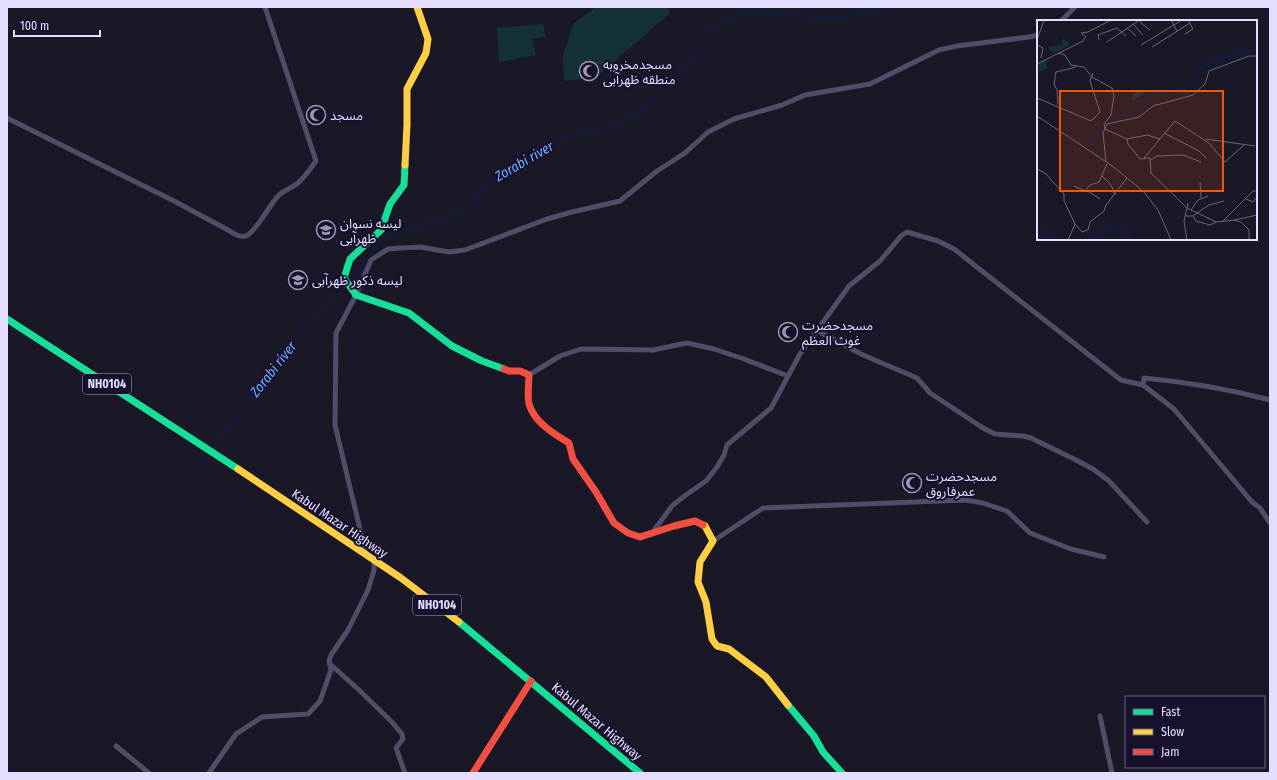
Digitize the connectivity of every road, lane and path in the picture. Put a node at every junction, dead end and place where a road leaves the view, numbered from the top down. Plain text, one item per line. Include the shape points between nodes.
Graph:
1 (265, 7) edge
2 (418, 7) edge
3 (1075, 7) edge
4 (1062, 20) edge
5 (1037, 35) edge
6 (7, 118) edge
7 (356, 295) junction
8 (7, 319) edge
9 (816, 330) junction
10 (529, 375) junction
11 (788, 376) junction
12 (1143, 385) junction
13 (1270, 400) edge
14 (1146, 522) dead end
15 (1270, 523) edge
16 (650, 535) junction
17 (713, 541) junction
18 (367, 555) junction
19 (1104, 557) dead end
20 (374, 560) junction
21 (330, 664) junction
22 (531, 681) junction
23 (1100, 716) dead end
24 (116, 746) dead end
25 (149, 773) edge
26 (209, 773) edge
27 (405, 773) edge
28 (473, 773) edge
29 (640, 773) edge
30 (842, 773) edge
31 (1112, 773) edge

1 - 6 street via 316,161 298,183 278,196 254,229 243,237
2 - 7 main road via 428,39 426,52 407,89 404,185 390,204 381,230 350,259 344,278
3 - 4 street
5 - 7 street via 939,50 870,84 805,95 782,105 734,118 708,132 685,153 620,201 547,219 466,250 449,252 420,247 388,249 371,260
7 - 10 main road via 410,313 452,346 482,361
7 - 18 street via 336,332 335,425
8 - 18 main road, Kabul Mazar Highway / NH0104
9 - 11 street
9 - 12 street via 849,286 880,261 907,232 938,241 954,249 1121,380
9 - 14 street via 863,355 917,378 930,392 983,428 995,434 1031,438 1093,470 1109,481
10 - 11 street via 560,356 581,349 653,350 686,343 744,359
10 - 16 main road via 529,404 537,418 569,443 574,460 614,523 640,538
11 - 16 street via 770,408 727,445 724,455 706,481 672,506
12 - 13 street via 1144,378 1165,380 1239,392
12 - 15 street via 1174,409 1252,502 1260,508
16 - 17 main road via 695,521 705,526
17 - 19 street via 763,508 965,500 1007,511 1030,533 1071,550
17 - 30 main road via 700,562 698,582 706,602 712,639 717,646 729,649 766,677
18 - 20 main road, Kabul Mazar Highway / NH0104
20 - 21 street via 368,590 348,630 331,655
20 - 22 main road, Kabul Mazar Highway / NH0104 via 461,624
21 - 26 street via 331,670 320,701 308,714 262,717 236,734
21 - 27 street via 402,734 403,739 396,748
22 - 28 main road
22 - 29 main road, Kabul Mazar Highway / NH0104
23 - 31 street
24 - 25 street

